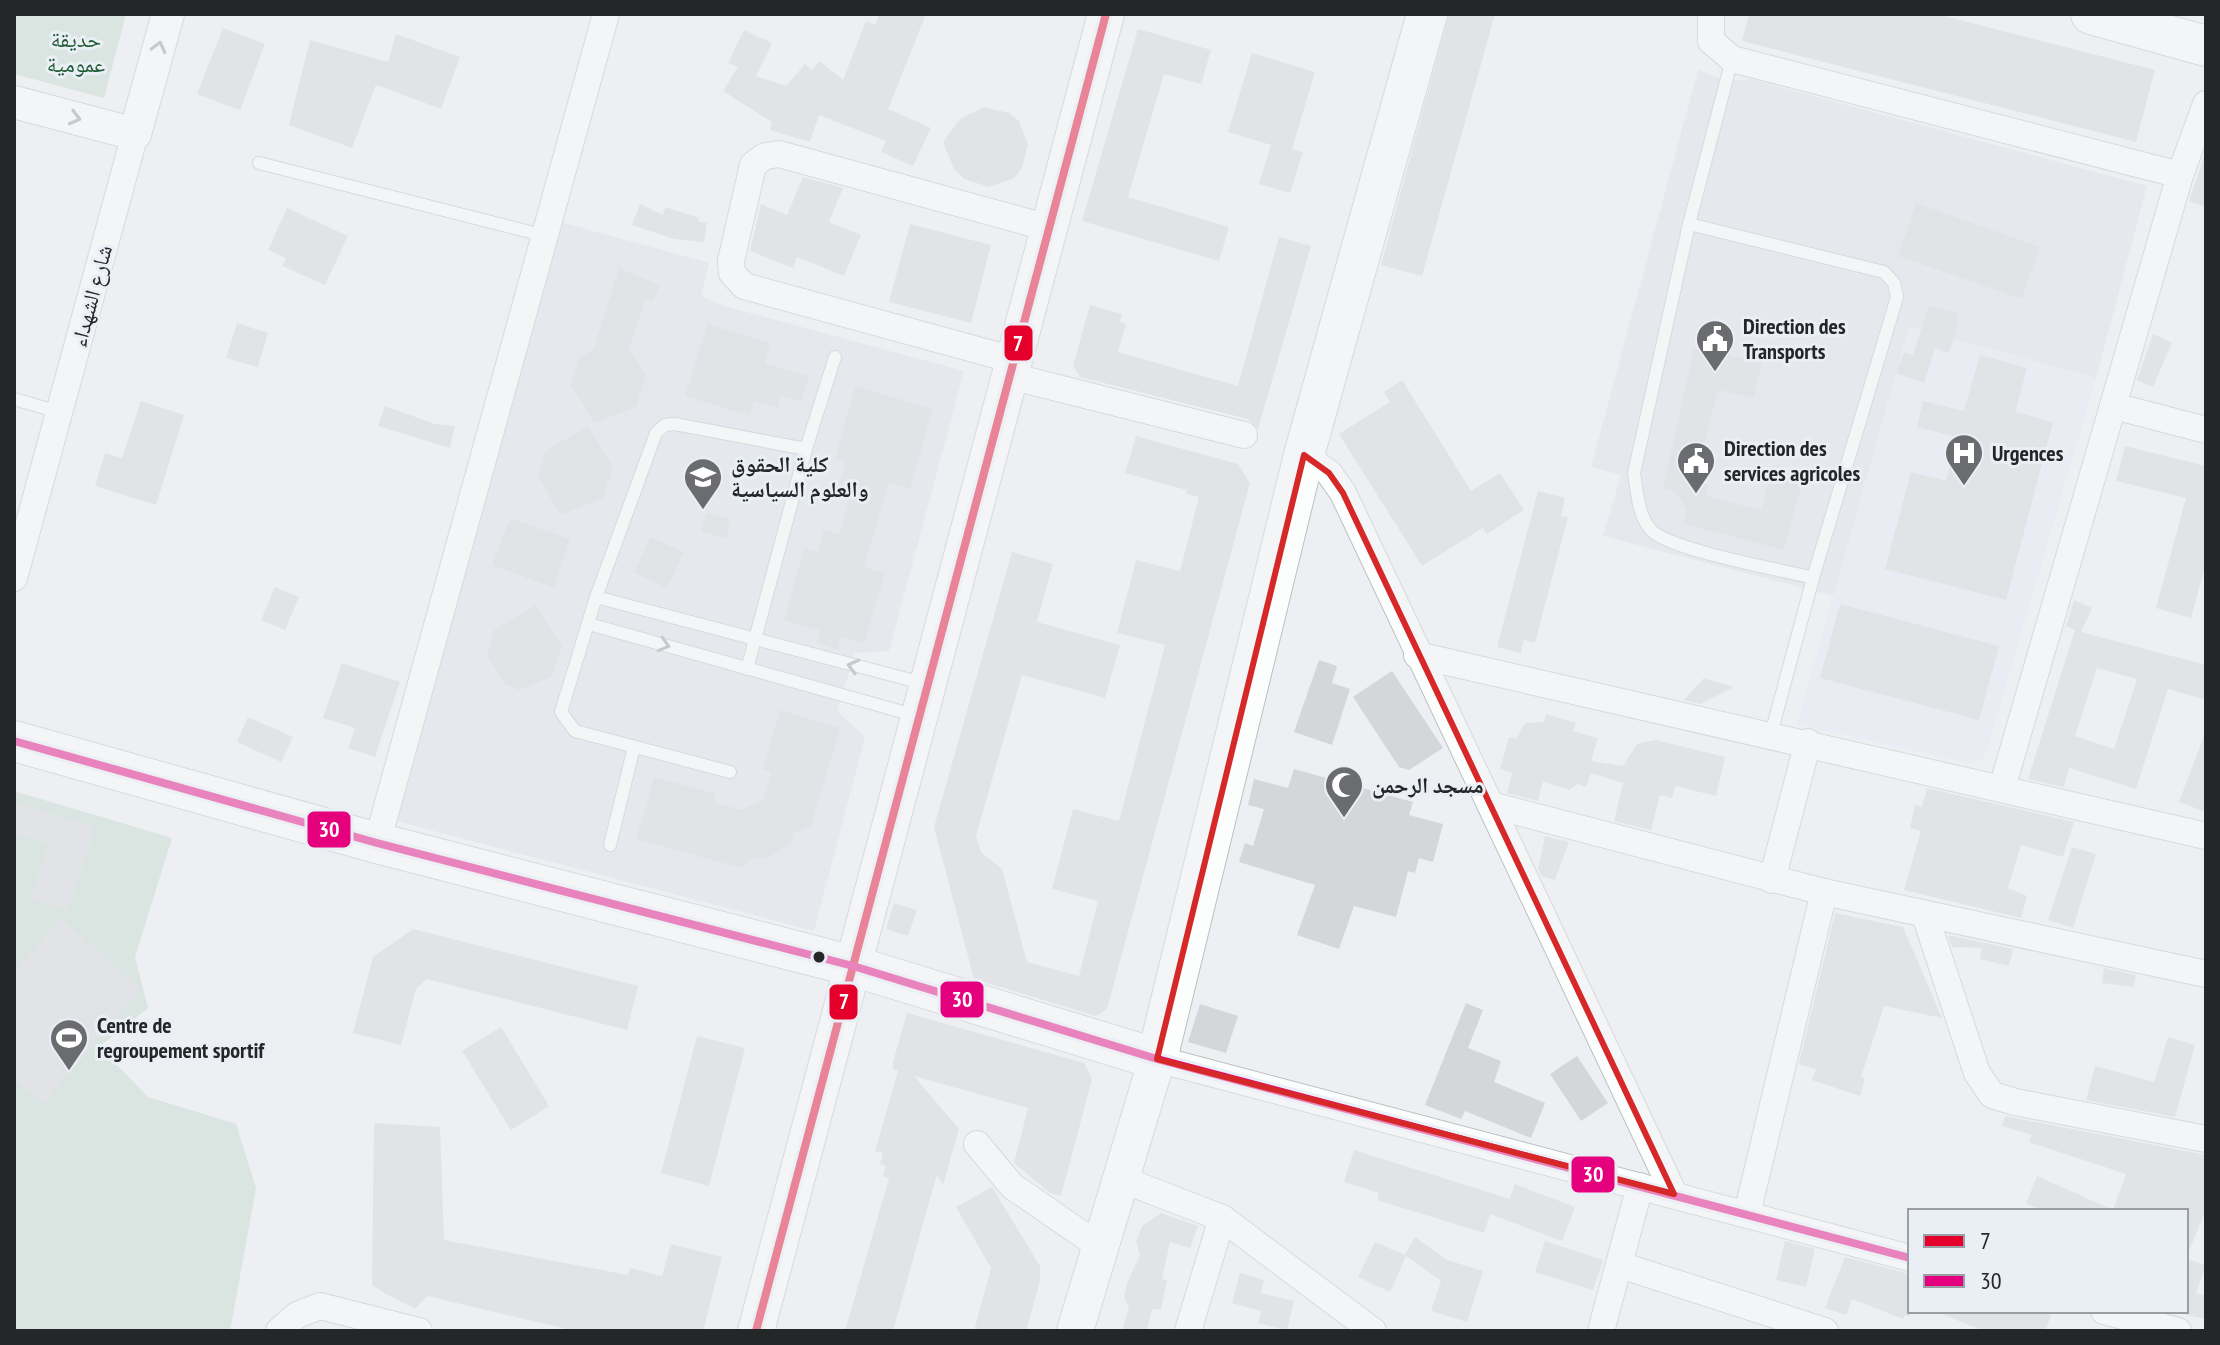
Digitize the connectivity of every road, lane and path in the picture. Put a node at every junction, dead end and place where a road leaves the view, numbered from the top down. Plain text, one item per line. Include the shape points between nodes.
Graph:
1 (168, 14) edge
2 (606, 14) edge
3 (1106, 14) edge
4 (1427, 14) edge
5 (1711, 14) edge
6 (2091, 14) edge
7 (2206, 46) edge
8 (1732, 59) junction
9 (14, 102) edge
10 (2206, 104) edge
11 (135, 134) junction
12 (259, 163) dead end
13 (2180, 175) junction
14 (1689, 224) junction
15 (1049, 228) junction
16 (542, 235) junction
17 (835, 357) dead end
18 (1012, 368) junction
19 (14, 399) edge
20 (2114, 406) junction
21 (59, 412) junction
22 (2206, 430) edge
23 (1244, 435) dead end
24 (806, 449) junction
25 (1304, 455) junction
26 (14, 578) edge
27 (1813, 578) junction
28 (596, 597) junction
29 (589, 624) junction
30 (755, 640) junction
31 (1417, 655) junction
32 (747, 669) junction
33 (924, 701) junction
34 (1771, 734) junction
35 (14, 741) edge
36 (1808, 742) junction
37 (634, 747) junction
38 (730, 772) dead end
39 (2002, 788) junction
40 (1491, 805) junction
41 (2206, 836) edge
42 (377, 843) junction
43 (610, 845) dead end
44 (1772, 880) junction
45 (1824, 892) junction
46 (1925, 915) junction
47 (853, 966) junction
48 (2206, 974) edge
49 (1157, 1059) junction
50 (2206, 1139) edge
51 (977, 1144) dead end
52 (1121, 1179) junction
53 (1640, 1186) junction
54 (1674, 1194) junction
55 (1747, 1214) junction
56 (1222, 1218) junction
57 (1099, 1246) junction
58 (1908, 1257) edge
59 (1620, 1265) junction
60 (2111, 1313) edge
61 (279, 1331) edge
62 (419, 1331) edge
63 (756, 1331) edge
64 (1075, 1331) edge
65 (1188, 1331) edge
66 (1373, 1331) edge
67 (1601, 1331) edge
68 (1825, 1331) edge
69 (2178, 1331) edge

11 -> 1 street, شارع الشهداء
2 - 16 street
3 - 15 main road
4 - 25 main road
5 - 8 street via 1711,41
6 - 7 main road
8 - 13 street
8 - 14 lane
9 -> 11 street
10 - 13 street
11 - 21 street, شارع الشهداء
12 - 16 lane
13 - 20 street
14 - 27 lane via 1634,473 1639,507 1652,531 1675,543
14 - 27 lane via 1884,272 1894,283 1897,297
15 - 18 main road
15 - 18 street via 779,154 753,165 731,261 732,273 744,286
16 - 42 street
17 - 24 lane
18 - 23 street
18 - 33 main road
19 - 21 lane
20 - 22 street
20 - 39 street
21 - 26 street, شارع الشهداء
24 - 28 lane via 665,425 649,447
24 - 30 lane
25 - 31 street via 1329,473 1343,493
25 - 49 main road
27 - 34 lane
28 - 29 lane
28 - 30 lane
29 -> 32 lane
29 - 37 lane via 561,712 575,731
30 - 32 lane
33 -> 30 lane
31 - 34 street
31 - 40 street
32 - 33 lane
33 - 47 main road
34 - 36 street
35 - 42 main road
36 - 39 street
36 - 44 street
37 - 38 lane
37 - 43 lane
39 - 41 street
40 - 44 street
40 - 54 street
42 - 47 main road
44 - 45 street
45 - 46 street
45 - 55 street
46 - 48 street
46 - 50 street via 1977,1073 1992,1095
47 - 49 main road
47 - 63 main road
49 - 52 main road
49 - 53 street
51 - 57 street via 1012,1186
52 - 56 street
52 - 57 main road
53 - 54 street
53 - 59 street
54 - 55 street
55 - 58 street
56 - 65 street
56 - 66 street
57 - 64 main road
59 - 67 street
59 - 68 street
60 - 69 street
61 - 62 street via 297,1315 320,1306

